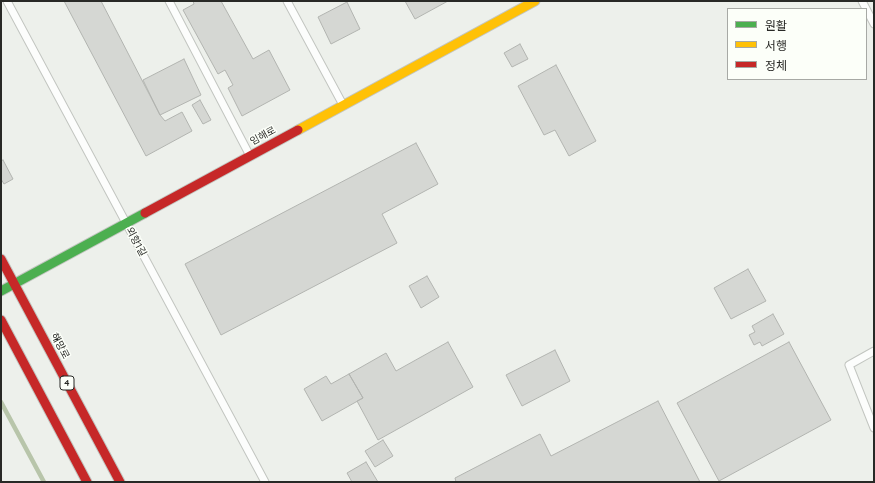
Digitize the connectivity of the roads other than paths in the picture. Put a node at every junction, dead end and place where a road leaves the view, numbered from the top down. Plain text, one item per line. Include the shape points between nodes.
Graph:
1 (7, 1) edge
2 (169, 1) edge
3 (287, 1) edge
4 (535, 1) edge
5 (867, 11) edge
6 (874, 24) edge
7 (343, 105) junction
8 (250, 156) junction
9 (126, 223) junction
10 (1, 259) edge
11 (14, 284) junction
12 (1, 291) edge
13 (1, 320) edge
14 (874, 351) edge
15 (874, 428) edge
16 (87, 482) edge
17 (120, 482) edge
18 (265, 482) edge

1 - 9 lane, 외항1길
2 - 8 lane
3 - 7 lane
4 - 7 street, 임해로
5 - 6 lane
7 - 8 street, 임해로
8 - 9 street, 임해로
9 - 11 street, 임해로
9 - 18 lane, 외항1길
10 - 11 street, 4
11 - 12 street, 임해로
11 - 17 street, 해망로 / 4
13 - 16 street
14 - 15 lane via 849,365

